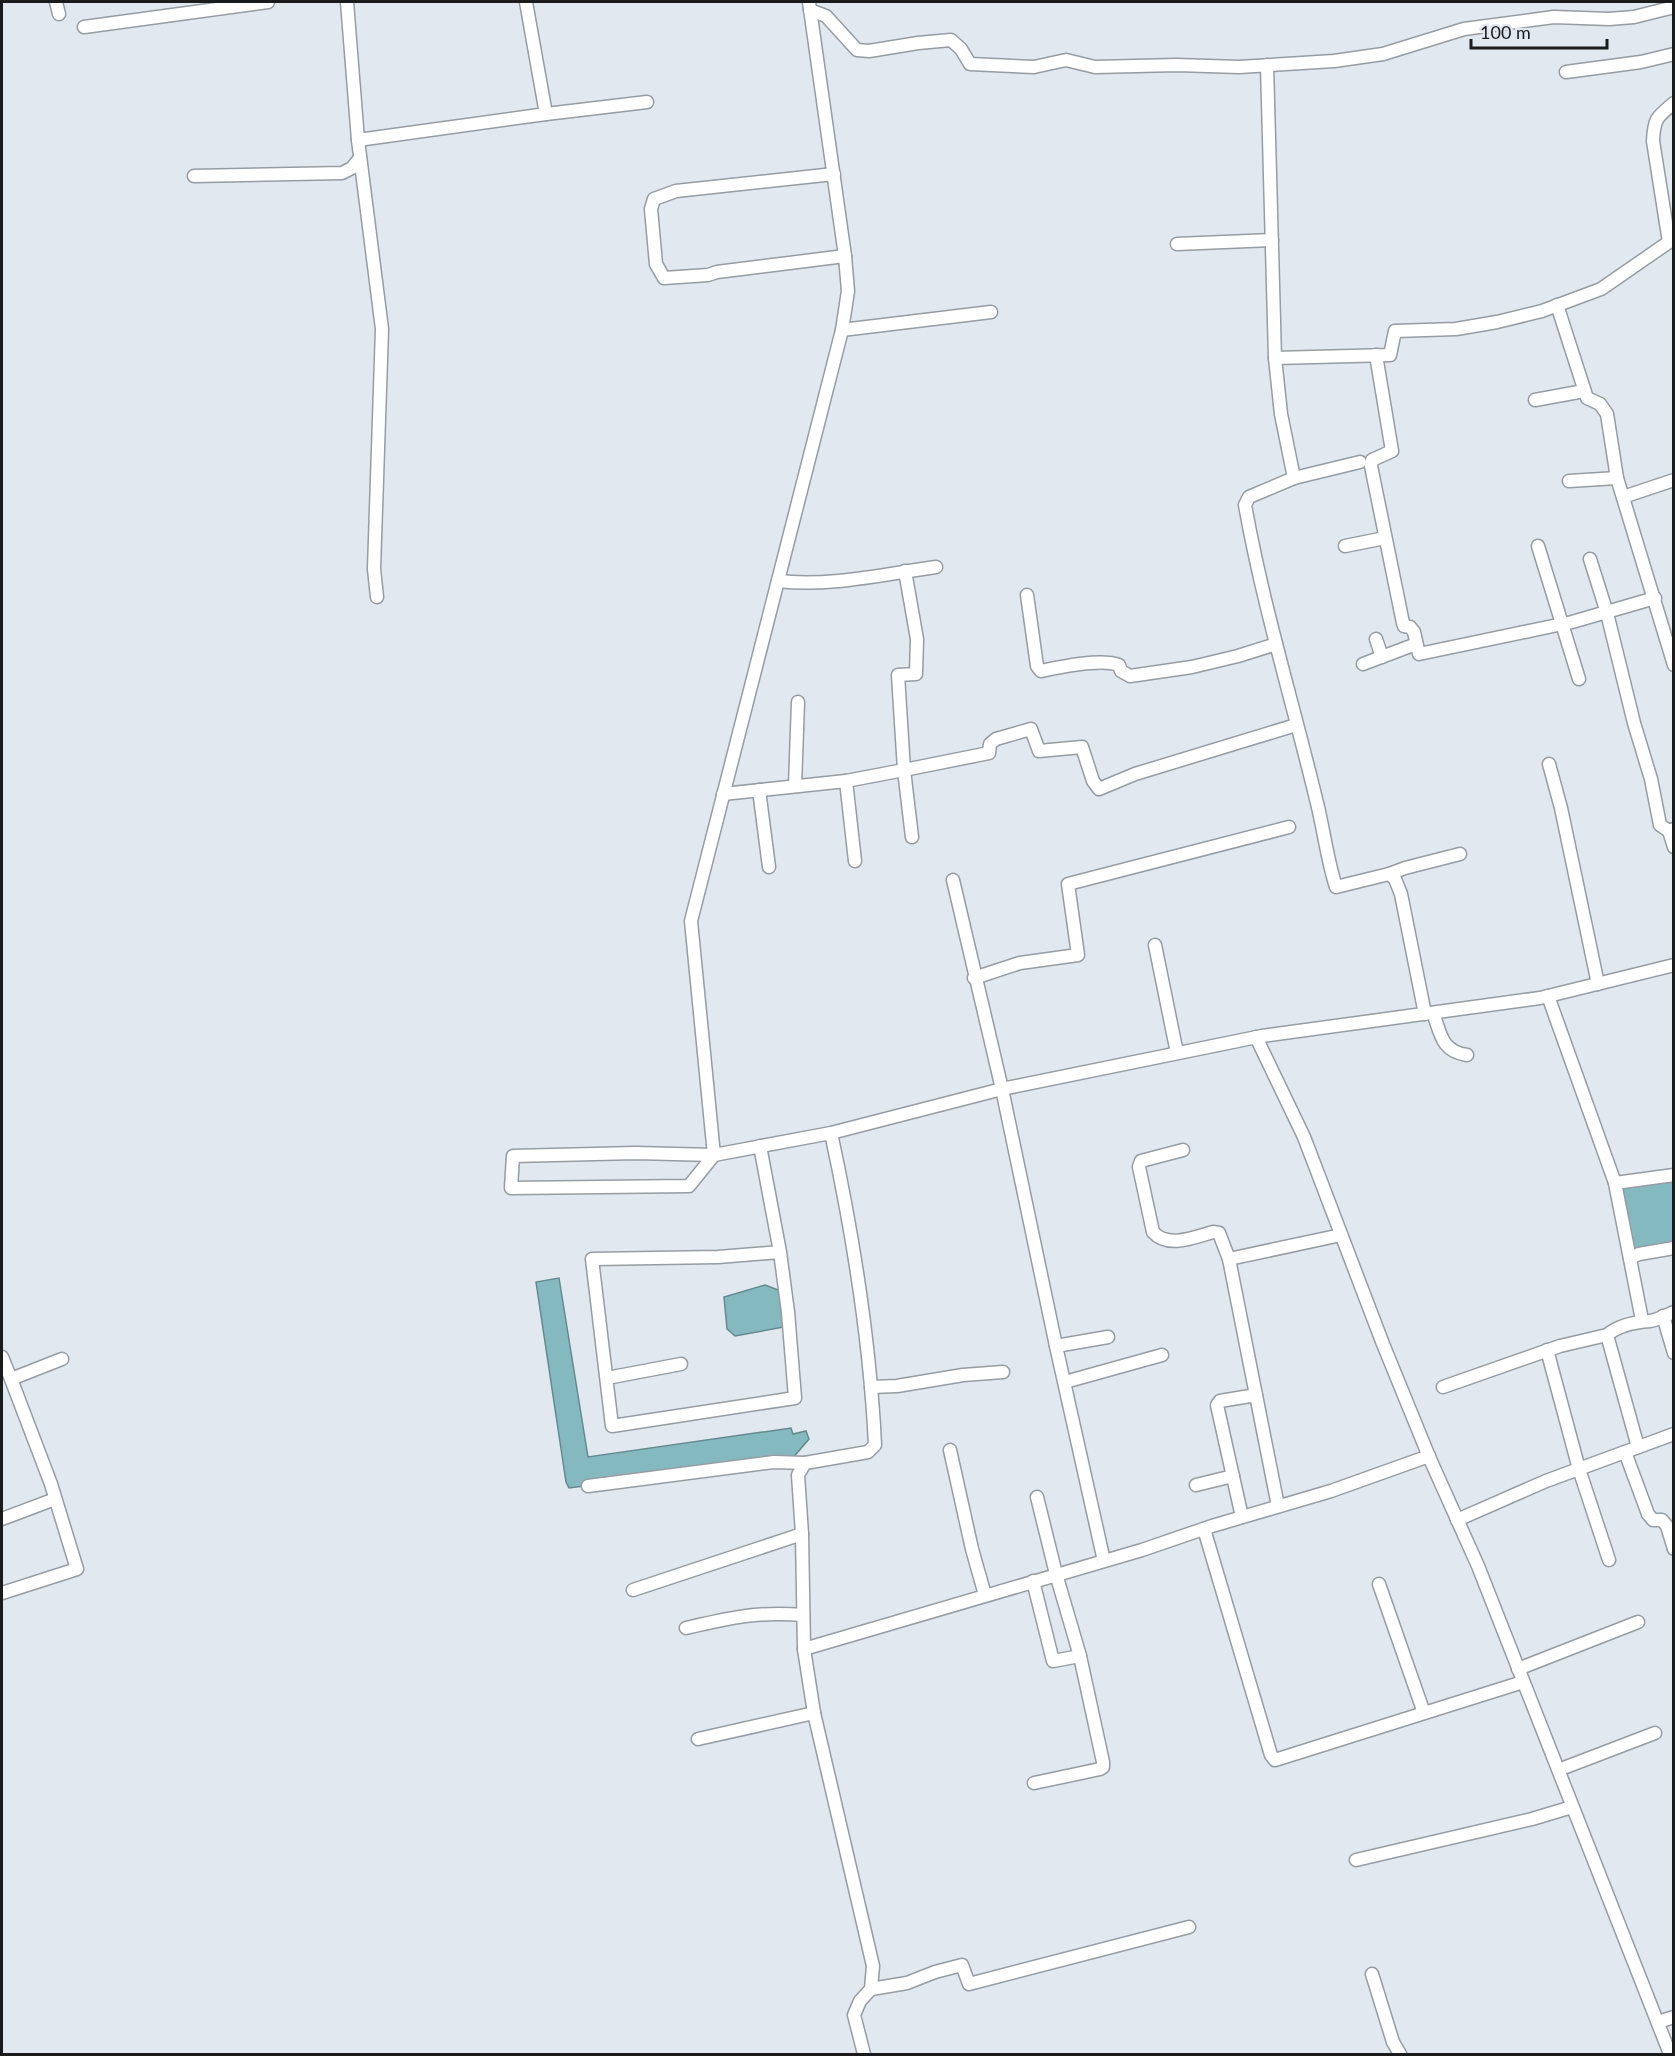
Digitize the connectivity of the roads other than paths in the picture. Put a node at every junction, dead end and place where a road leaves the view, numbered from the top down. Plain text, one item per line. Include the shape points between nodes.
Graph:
1 (268, 2) edge
2 (346, 2) edge
3 (526, 2) edge
4 (809, 6) edge
5 (1665, 6) edge
6 (84, 27) dead end
7 (1674, 54) edge
8 (1267, 65) junction
9 (1566, 72) dead end
10 (647, 102) dead end
11 (1674, 104) edge
12 (546, 114) junction
13 (358, 140) junction
14 (360, 158) junction
15 (834, 174) junction
16 (194, 176) dead end
17 (1272, 240) junction
18 (1671, 243) edge
19 (1177, 244) dead end
20 (845, 256) junction
21 (1557, 305) junction
22 (991, 312) dead end
23 (842, 330) junction
24 (1376, 355) junction
25 (1275, 358) junction
26 (1584, 391) junction
27 (1534, 400) dead end
28 (1360, 462) dead end
29 (1294, 478) junction
30 (1617, 478) junction
31 (1674, 480) edge
32 (1569, 481) dead end
33 (1623, 497) junction
34 (1385, 538) junction
35 (1345, 546) dead end
36 (1538, 546) dead end
37 (1590, 559) dead end
38 (936, 567) dead end
39 (905, 571) junction
40 (778, 581) junction
41 (1028, 595) dead end
42 (377, 597) dead end
43 (1655, 598) junction
44 (1607, 613) junction
45 (1561, 623) junction
46 (1376, 639) dead end
47 (1276, 644) junction
48 (1416, 644) junction
49 (1382, 657) junction
50 (1363, 664) dead end
51 (1673, 664) edge
52 (1580, 679) dead end
53 (798, 702) dead end
54 (1296, 725) junction
55 (1549, 764) dead end
56 (904, 770) junction
57 (846, 781) junction
58 (795, 786) junction
59 (759, 790) junction
60 (723, 794) junction
61 (1289, 827) dead end
62 (1671, 830) edge
63 (912, 837) dead end
64 (1674, 847) edge
65 (1460, 854) dead end
66 (855, 861) dead end
67 (769, 867) dead end
68 (1389, 874) junction
69 (953, 880) dead end
70 (1155, 945) dead end
71 (1673, 966) edge
72 (974, 978) junction
73 (1598, 984) junction
74 (1548, 996) junction
75 (1429, 1013) junction
76 (1256, 1037) junction
77 (1176, 1053) junction
78 (1467, 1055) dead end
79 (1002, 1089) junction
80 (831, 1133) junction
81 (760, 1146) junction
82 (1183, 1150) dead end
83 (714, 1155) junction
84 (1674, 1174) edge
85 (1615, 1183) junction
86 (1341, 1235) junction
87 (1674, 1248) edge
88 (780, 1252) junction
89 (1630, 1258) junction
90 (1229, 1259) junction
91 (1669, 1314) edge
92 (1642, 1320) junction
93 (1607, 1335) junction
94 (1108, 1337) dead end
95 (1056, 1346) junction
96 (1546, 1350) junction
97 (1674, 1353) edge
98 (1162, 1355) dead end
99 (2, 1357) edge
100 (62, 1359) dead end
101 (681, 1364) dead end
102 (1004, 1372) dead end
103 (607, 1378) junction
104 (11, 1379) junction
105 (1065, 1382) junction
106 (871, 1387) junction
107 (1443, 1387) dead end
108 (1256, 1395) junction
109 (1674, 1434) edge
110 (1638, 1447) junction
111 (950, 1450) dead end
112 (1625, 1452) junction
113 (1429, 1456) junction
114 (805, 1463) junction
115 (1579, 1469) junction
116 (1233, 1476) junction
117 (1196, 1485) dead end
118 (588, 1486) dead end
119 (1037, 1497) dead end
120 (55, 1499) junction
121 (1278, 1506) junction
122 (1242, 1517) junction
123 (2, 1519) edge
124 (1457, 1520) junction
125 (1204, 1529) junction
126 (802, 1534) junction
127 (1674, 1550) edge
128 (1609, 1560) dead end
129 (1104, 1561) junction
130 (1056, 1574) junction
131 (1033, 1581) junction
132 (1379, 1584) dead end
133 (633, 1590) dead end
134 (2, 1593) edge
135 (985, 1594) junction
136 (803, 1615) junction
137 (1638, 1622) dead end
138 (686, 1628) dead end
139 (804, 1649) junction
140 (1080, 1656) junction
141 (1518, 1669) junction
142 (1523, 1682) junction
143 (814, 1713) junction
144 (1424, 1713) junction
145 (1655, 1733) dead end
146 (698, 1739) dead end
147 (1566, 1767) dead end
148 (1034, 1783) dead end
149 (1572, 1807) junction
150 (1356, 1860) dead end
151 (1189, 1927) dead end
152 (1372, 1974) dead end
153 (871, 1989) junction
154 (1674, 2017) edge
155 (1658, 2022) junction
156 (864, 2055) edge
157 (1400, 2055) edge
158 (1670, 2055) edge

1 - 6 street
2 - 13 street
3 - 12 street
4 - 8 street via 826,16 857,50 951,40 970,64 1034,67 1066,60 1095,67
4 - 15 street
5 - 8 street via 1634,17 1554,17 1464,29 1383,54
7 - 9 street
8 - 17 street
10 - 12 street
11 - 18 street via 1656,118 1653,141
12 - 13 street
13 - 14 street
14 - 16 street via 342,173
14 - 42 street via 382,329 374,569
15 - 20 street
15 - 20 street via 676,191 654,199 651,209 656,264 664,278
17 - 19 street
17 - 25 street
18 - 21 street via 1602,289
20 - 23 street via 848,291
21 - 24 street via 1456,329 1395,331 1390,355
21 - 26 street
22 - 23 street
23 - 40 street
24 - 25 street
24 - 34 street via 1392,452 1372,460 1371,466
25 - 29 street
26 - 27 street
26 - 30 street via 1607,414
28 - 29 street
29 - 47 street via 1249,497 1245,505
30 - 32 street
30 - 33 street
31 - 33 street
33 - 43 street
34 - 35 street
34 - 48 street via 1403,623 1412,629
36 - 45 street
37 - 44 street
38 - 39 street
39 - 40 street via 801,584
39 - 56 street via 917,639 916,674 898,675
40 - 60 street
41 - 47 street via 1037,666 1041,671 1112,663 1130,676 1238,657
43 - 44 street
43 - 51 street
44 - 45 street
44 - 62 street via 1652,779 1660,825
45 - 48 street via 1423,654 1419,654
45 - 52 street
46 - 49 street
47 - 54 street
48 - 49 street
49 - 50 street
53 - 58 street
54 - 56 street via 1157,767 1099,789 1082,747 1039,751 1031,729 996,739 990,744 989,753
54 - 68 street via 1336,887
55 - 73 street
56 - 57 street
56 - 63 street
57 - 58 street
57 - 66 street
58 - 59 street
59 - 60 street
59 - 67 street
60 - 83 street via 691,921
61 - 72 street via 1068,884 1078,954 1020,963
62 - 64 street
65 - 68 street
68 - 75 street via 1401,894
69 - 72 street
70 - 77 street
71 - 73 street
72 - 79 street
73 - 74 street
74 - 75 street
74 - 85 street
75 - 76 street
75 - 78 street via 1445,1046
76 - 77 street
76 - 86 street via 1304,1137
77 - 79 street
79 - 80 street
79 - 95 street
80 - 81 street
80 - 106 street via 858,1280
81 - 83 street
81 - 88 street
82 - 90 street via 1141,1161 1153,1232 1158,1238 1179,1241 1219,1233
83 - 83 street via 689,1186 511,1188 513,1156
84 - 85 street
85 - 89 street
86 - 90 street
86 - 113 street
87 - 89 street
88 - 103 street via 592,1259
88 - 103 street via 795,1398 612,1426
89 - 92 street
90 - 108 street
91 - 92 street
91 - 97 street
92 - 93 street
93 - 96 street
93 - 110 street
94 - 95 street
95 - 105 street
96 - 107 street
96 - 115 street
98 - 105 street
99 - 104 street
100 - 104 street
101 - 103 street
102 - 106 street
104 - 120 street
105 - 129 street
106 - 114 street via 875,1445 868,1452
108 - 116 street via 1220,1401 1217,1405
108 - 121 street
109 - 110 street
110 - 112 street
111 - 135 street
112 - 115 street
112 - 127 street via 1648,1514 1667,1526
113 - 121 street
113 - 124 street
114 - 118 street via 774,1462
114 - 126 street via 798,1475
115 - 124 street
115 - 128 street
116 - 117 street
116 - 122 street
119 - 130 street
120 - 123 street
120 - 134 street via 77,1569
121 - 122 street
122 - 125 street
124 - 141 street
125 - 129 street
125 - 144 street via 1275,1760
126 - 133 street
126 - 136 street
129 - 130 street
130 - 131 street
130 - 140 street
131 - 135 street
131 - 140 street via 1053,1661
132 - 144 street
135 - 139 street
136 - 138 street via 772,1612
136 - 139 street
137 - 141 street
139 - 143 street
140 - 148 street via 1103,1767
141 - 142 street
142 - 144 street
142 - 149 street
143 - 146 street
143 - 153 street via 867,1932 873,1966
145 - 147 street
149 - 150 street
149 - 155 street
151 - 153 street via 969,1984 962,1965 907,1983
152 - 157 street
153 - 156 street via 854,2015
154 - 155 street
155 - 158 street

